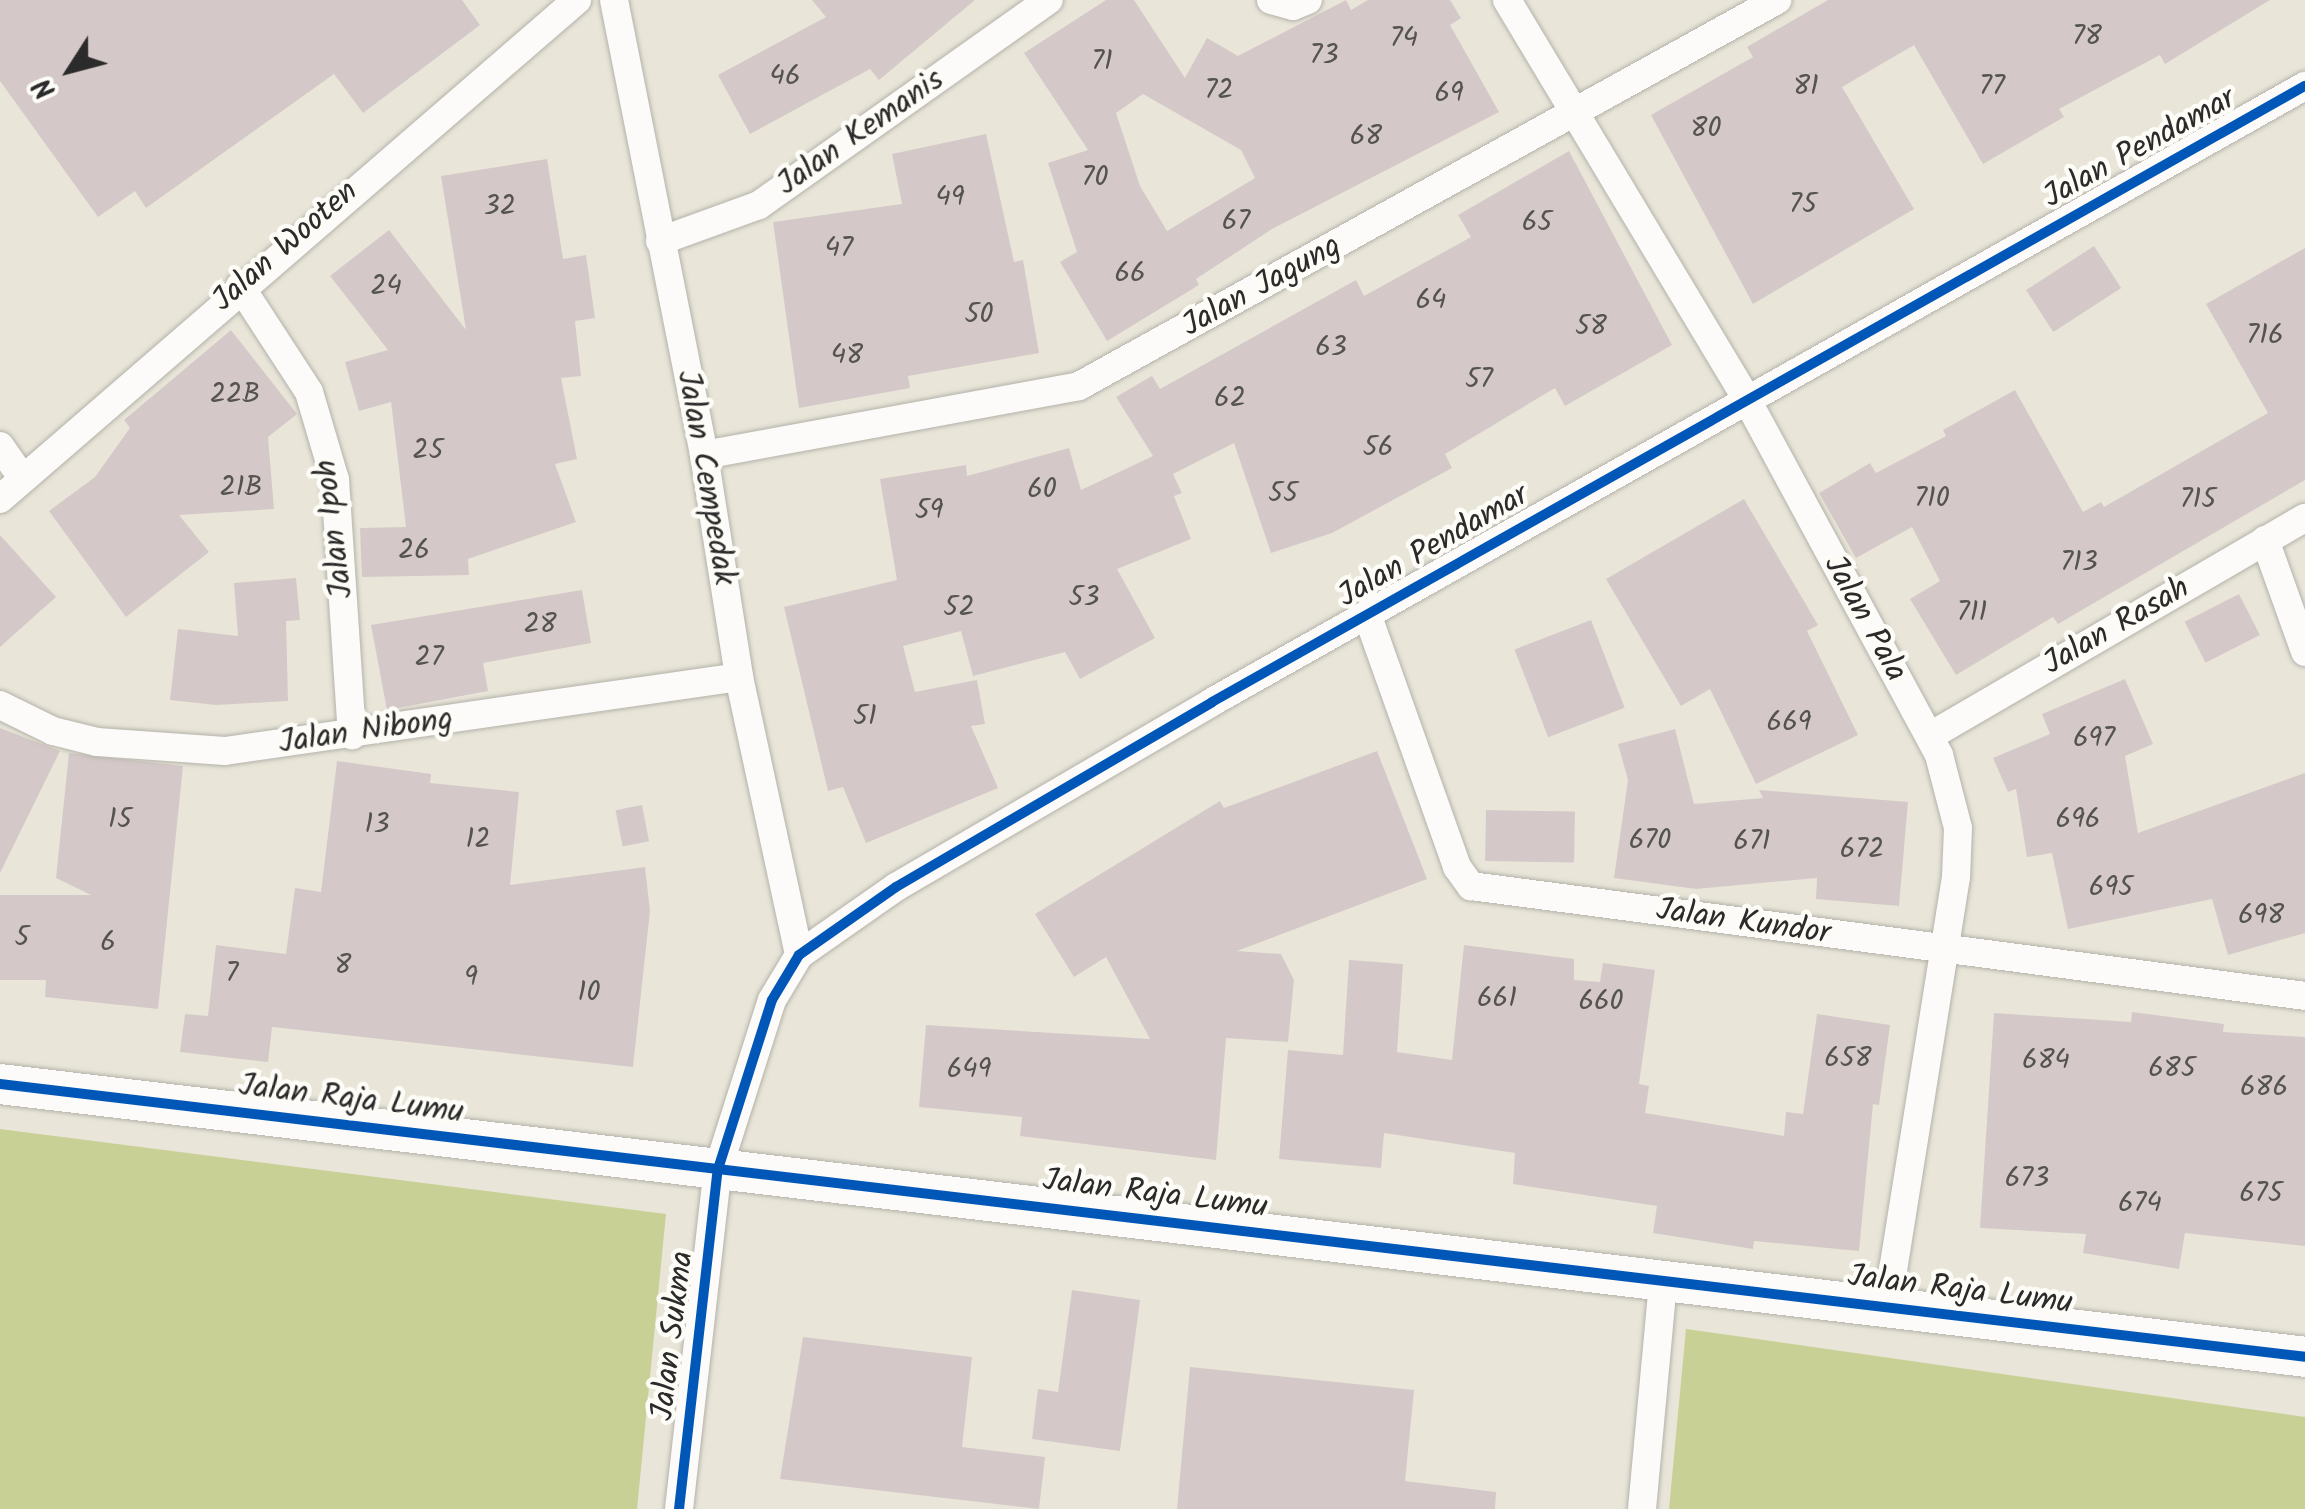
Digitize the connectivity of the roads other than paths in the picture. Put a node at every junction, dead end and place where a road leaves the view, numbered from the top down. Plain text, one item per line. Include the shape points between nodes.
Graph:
1 (577, 0) edge
2 (614, 0) edge
3 (1049, 0) edge
4 (1271, 0) edge
5 (1308, 0) edge
6 (1507, 0) edge
7 (1777, 0) edge
8 (2305, 86) edge
9 (1576, 115) junction
10 (660, 241) junction
11 (240, 286) junction
12 (1746, 398) junction
13 (0, 446) edge
14 (704, 455) junction
15 (23, 479) junction
16 (0, 500) edge
17 (2305, 518) edge
18 (2265, 540) junction
19 (1367, 614) junction
20 (2305, 652) edge
21 (739, 677) junction
22 (0, 705) edge
23 (352, 735) junction
24 (1930, 736) junction
25 (1949, 952) junction
26 (799, 954) junction
27 (2305, 996) edge
28 (0, 1084) edge
29 (718, 1169) junction
30 (1663, 1281) junction
31 (1887, 1307) junction
32 (2305, 1356) edge
33 (679, 1509) edge
34 (1642, 1509) edge

1 - 11 street, Jalan Wooten
2 - 10 street, Jalan Cempedak
3 - 10 street, Jalan Kemanis via 758,205
4 - 5 street via 1293,6
6 - 9 street, Jalan Pala
7 - 9 street, Jalan Jagung
8 - 12 street, Jalan Pendamar
9 - 12 street, Jalan Pala
9 - 14 street, Jalan Jagung via 1079,386
10 - 14 street, Jalan Cempedak
11 - 15 street, Jalan Wooten
11 - 23 street, Jalan Ipoh via 309,392 336,480
12 - 19 street, Jalan Pendamar
12 - 24 street, Jalan Pala
13 - 15 street
14 - 21 street, Jalan Cempedak
15 - 16 street, Jalan Wooten
17 - 18 street, Jalan Rasah
18 - 20 street
18 - 24 street, Jalan Rasah
19 - 25 street, Jalan Kundor via 1457,867 1471,886
19 - 26 street, Jalan Pendamar via 896,887
21 - 23 street, Jalan Nibong
21 - 26 street, Jalan Cempedak
22 - 23 street, Jalan Nibong via 53,731 97,742 225,751
24 - 25 street, Jalan Pala via 1958,828
25 - 27 street, Jalan Kundor
25 - 31 street, Jalan Pala
26 - 29 street, Jalan Pendamar via 772,1000
28 - 29 street, Jalan Raja Lumu
29 - 30 street, Jalan Raja Lumu
29 - 33 street, Jalan Sukma
30 - 31 street, Jalan Raja Lumu
30 - 34 street
31 - 32 street, Jalan Raja Lumu

